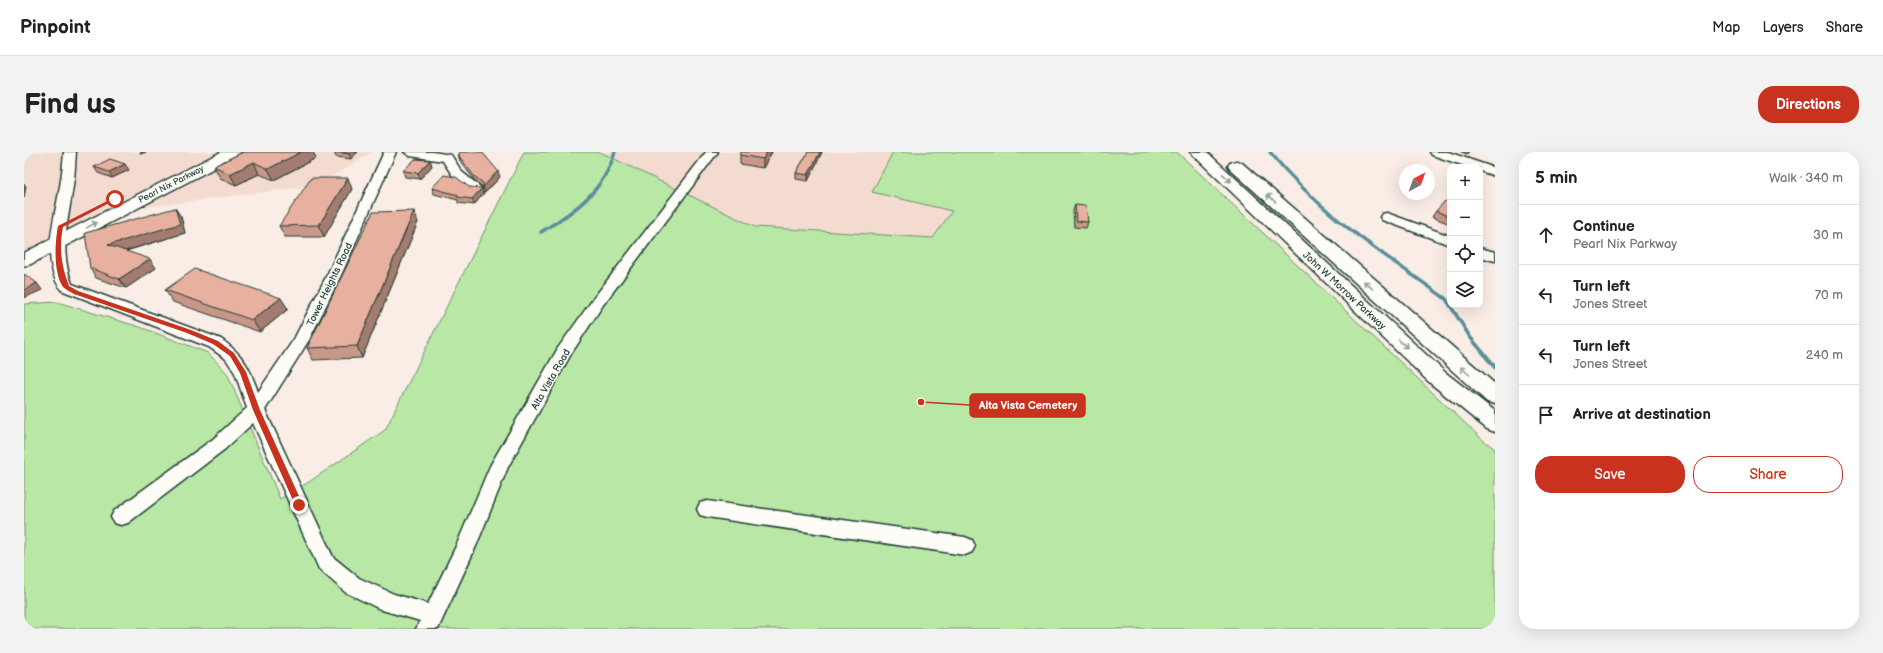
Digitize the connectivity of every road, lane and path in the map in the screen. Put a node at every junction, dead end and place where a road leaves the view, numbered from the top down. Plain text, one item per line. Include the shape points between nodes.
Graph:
1 (70, 152) edge
2 (209, 152) edge
3 (233, 152) edge
4 (390, 152) edge
5 (410, 152) edge
6 (712, 152) edge
7 (1198, 152) edge
8 (1221, 152) edge
9 (1436, 152) edge
10 (1495, 172) edge
11 (478, 190) edge
12 (1387, 217) dead end
13 (59, 234) junction
14 (1447, 239) edge
15 (24, 244) edge
16 (1483, 253) edge
17 (1495, 257) edge
18 (24, 260) edge
19 (1495, 396) edge
20 (256, 410) junction
21 (1495, 423) edge
22 (707, 509) dead end
23 (121, 517) dead end
24 (965, 546) dead end
25 (431, 622) edge

1 - 13 street
2 - 13 main road, Pearl Nix Parkway
13 -> 3 main road, Pearl Nix Parkway
4 - 20 street, Tower Heights Road via 335,273 301,340
5 - 11 street via 447,158 457,174
6 - 25 street, Alta Vista Road via 598,302 564,352 499,466
7 -> 21 main road, John W Morrow Parkway via 1438,378
19 -> 8 main road, John W Morrow Parkway
9 - 10 street
12 - 14 street
13 - 15 main road, Pearl Nix Parkway
13 - 18 main road, Pearl Nix Parkway
13 - 20 street via 59,268 66,287 215,343 232,355 243,372
16 - 17 street
20 - 23 street, Tower Heights Road via 219,444
20 - 25 street via 326,563 352,585
22 - 24 street

